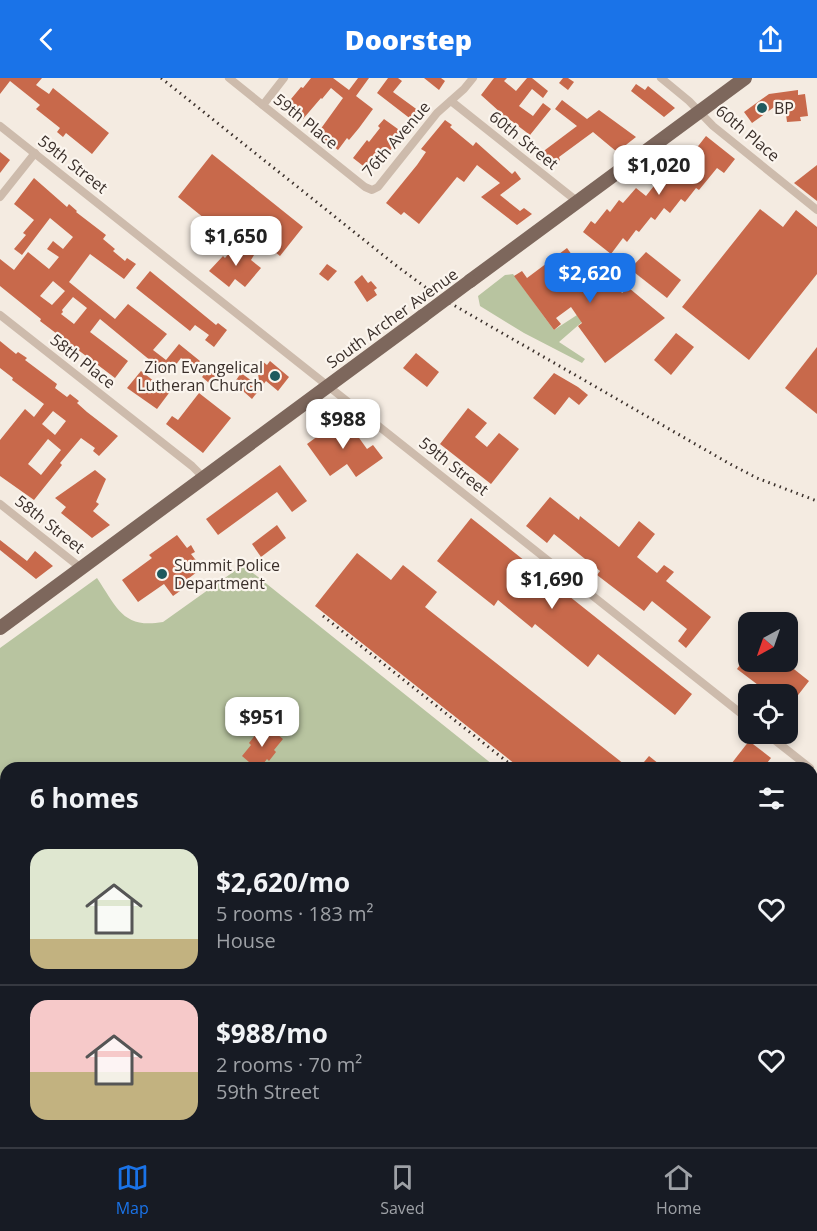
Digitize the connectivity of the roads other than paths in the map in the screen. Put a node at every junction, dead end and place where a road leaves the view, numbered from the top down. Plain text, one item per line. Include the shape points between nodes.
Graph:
1 (229, 78) edge
2 (284, 78) edge
3 (473, 78) edge
4 (661, 78) edge
5 (745, 78) edge
6 (451, 101) junction
7 (263, 105) junction
8 (700, 112) junction
9 (0, 126) edge
10 (35, 153) junction
11 (365, 187) joint
12 (0, 197) edge
13 (578, 202) junction
14 (817, 210) edge
15 (0, 315) edge
16 (328, 386) junction
17 (203, 477) junction
18 (0, 504) edge
19 (81, 568) junction
20 (0, 628) edge
21 (738, 711) edge
22 (780, 744) edge
23 (803, 762) edge

1 - 7 street, 59th Place
2 - 7 street
3 - 6 street, 76th Avenue
4 - 8 street, 60th Place
5 - 8 main road, South Archer Avenue
6 - 11 street, 76th Avenue via 378,187
6 - 13 street, 60th Street
7 - 11 street, 59th Place
8 - 13 main road, South Archer Avenue
8 - 14 street, 60th Place
9 - 10 street, 59th Street
10 - 12 street
10 - 16 street, 59th Street
13 - 16 main road, South Archer Avenue, bridge
15 - 17 street, 58th Place
16 - 17 main road, South Archer Avenue
16 - 21 street, 59th Street
17 - 19 main road, South Archer Avenue
18 - 19 street, 58th Street
19 - 20 main road, South Archer Avenue
22 - 23 street

